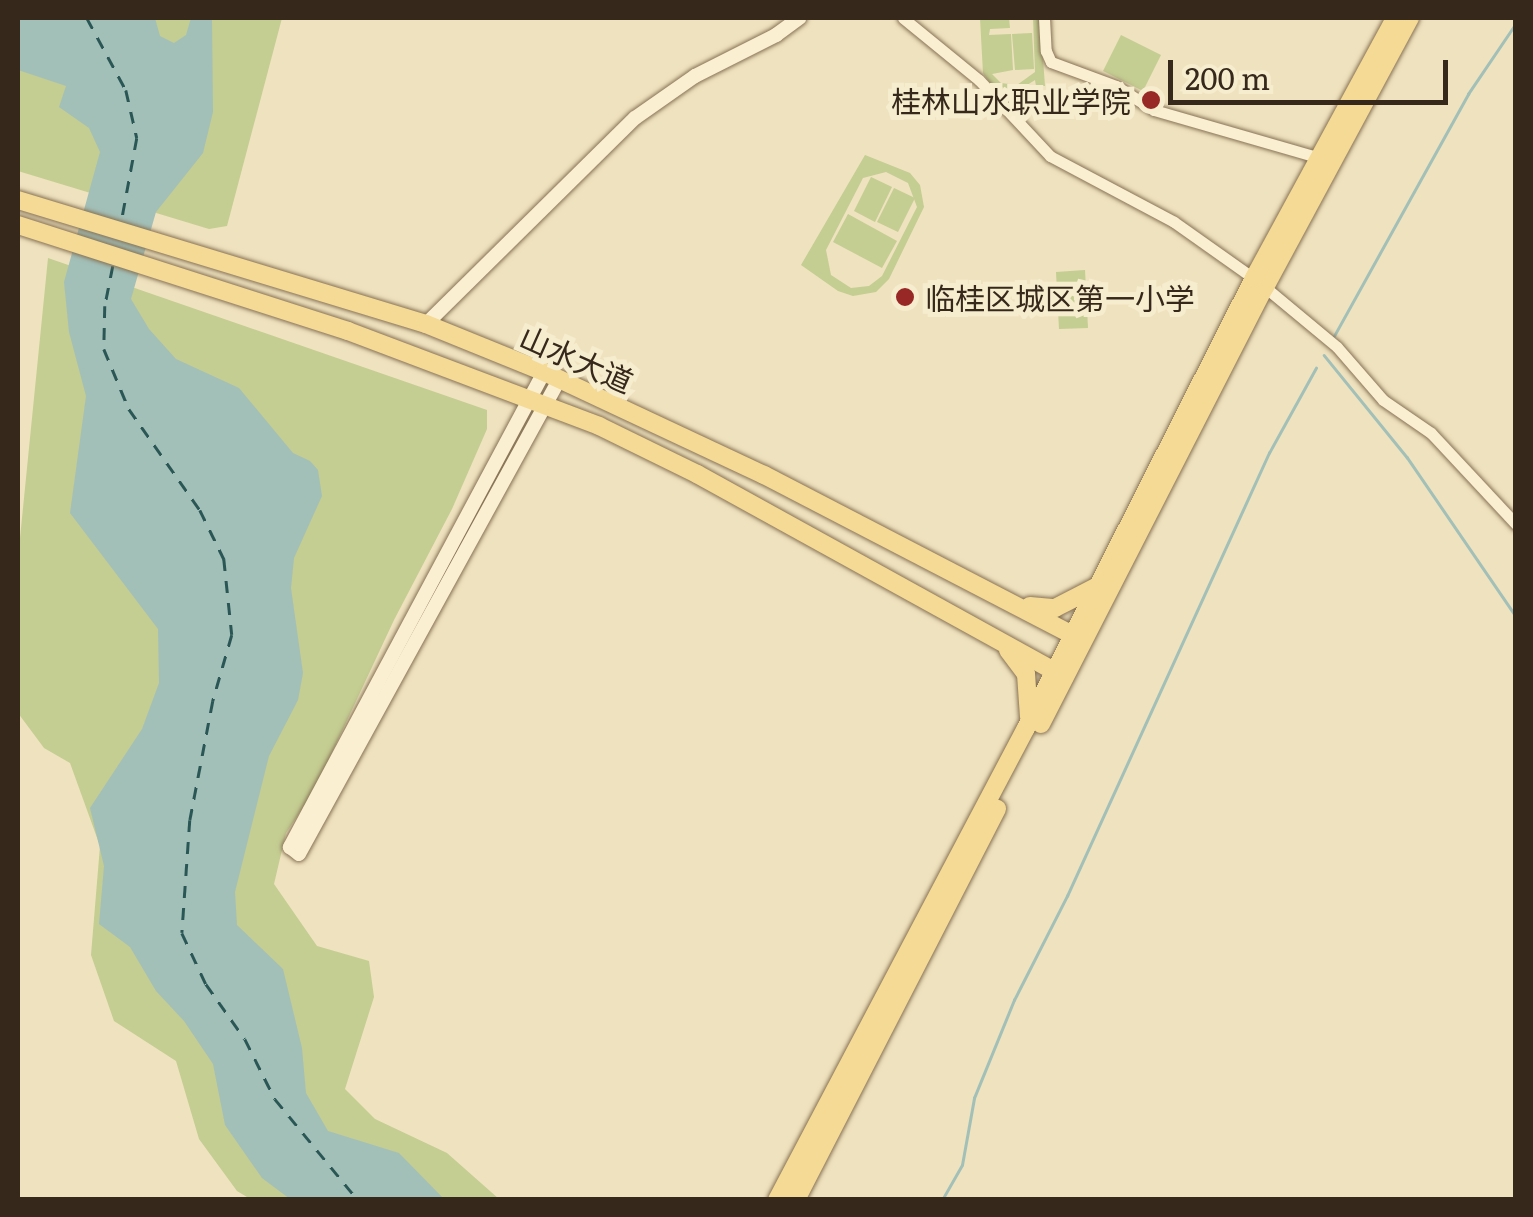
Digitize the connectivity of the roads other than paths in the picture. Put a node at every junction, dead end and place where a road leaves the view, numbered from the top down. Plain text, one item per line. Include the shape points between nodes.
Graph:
1 (800, 18) edge
2 (903, 18) edge
3 (1044, 18) edge
4 (1395, 18) edge
5 (1410, 18) edge
6 (1320, 158) junction
7 (18, 200) edge
8 (18, 225) edge
9 (1260, 283) junction
10 (426, 324) junction
11 (552, 375) junction
12 (538, 403) junction
13 (1516, 524) edge
14 (1098, 586) junction
15 (1021, 605) junction
16 (1080, 638) junction
17 (1001, 642) junction
18 (1060, 674) junction
19 (1030, 721) junction
20 (777, 1200) edge
21 (796, 1200) edge

1 - 10 street via 635,118
2 - 9 street via 979,80 1050,156 1161,214
3 - 6 street via 1051,62 1116,86 1154,110
4 - 6 main road
5 - 9 main road
6 - 9 main road
7 - 10 main road, 山水大道
8 - 12 main road, 山水大道 via 348,330
9 - 13 street via 1334,345 1387,404 1431,433
9 - 14 main road
9 - 16 main road
10 - 11 main road, 山水大道
11 - 12 street
11 - 15 main road, 山水大道
12 - 12 street via 290,847 299,854
12 - 17 main road, 山水大道 via 697,474
14 - 15 main road via 1056,608
14 - 16 main road
15 - 16 main road, 山水大道
16 - 18 main road
17 - 18 main road, 山水大道
17 - 19 main road via 1026,674
18 - 19 main road
18 - 21 main road
19 - 20 main road

